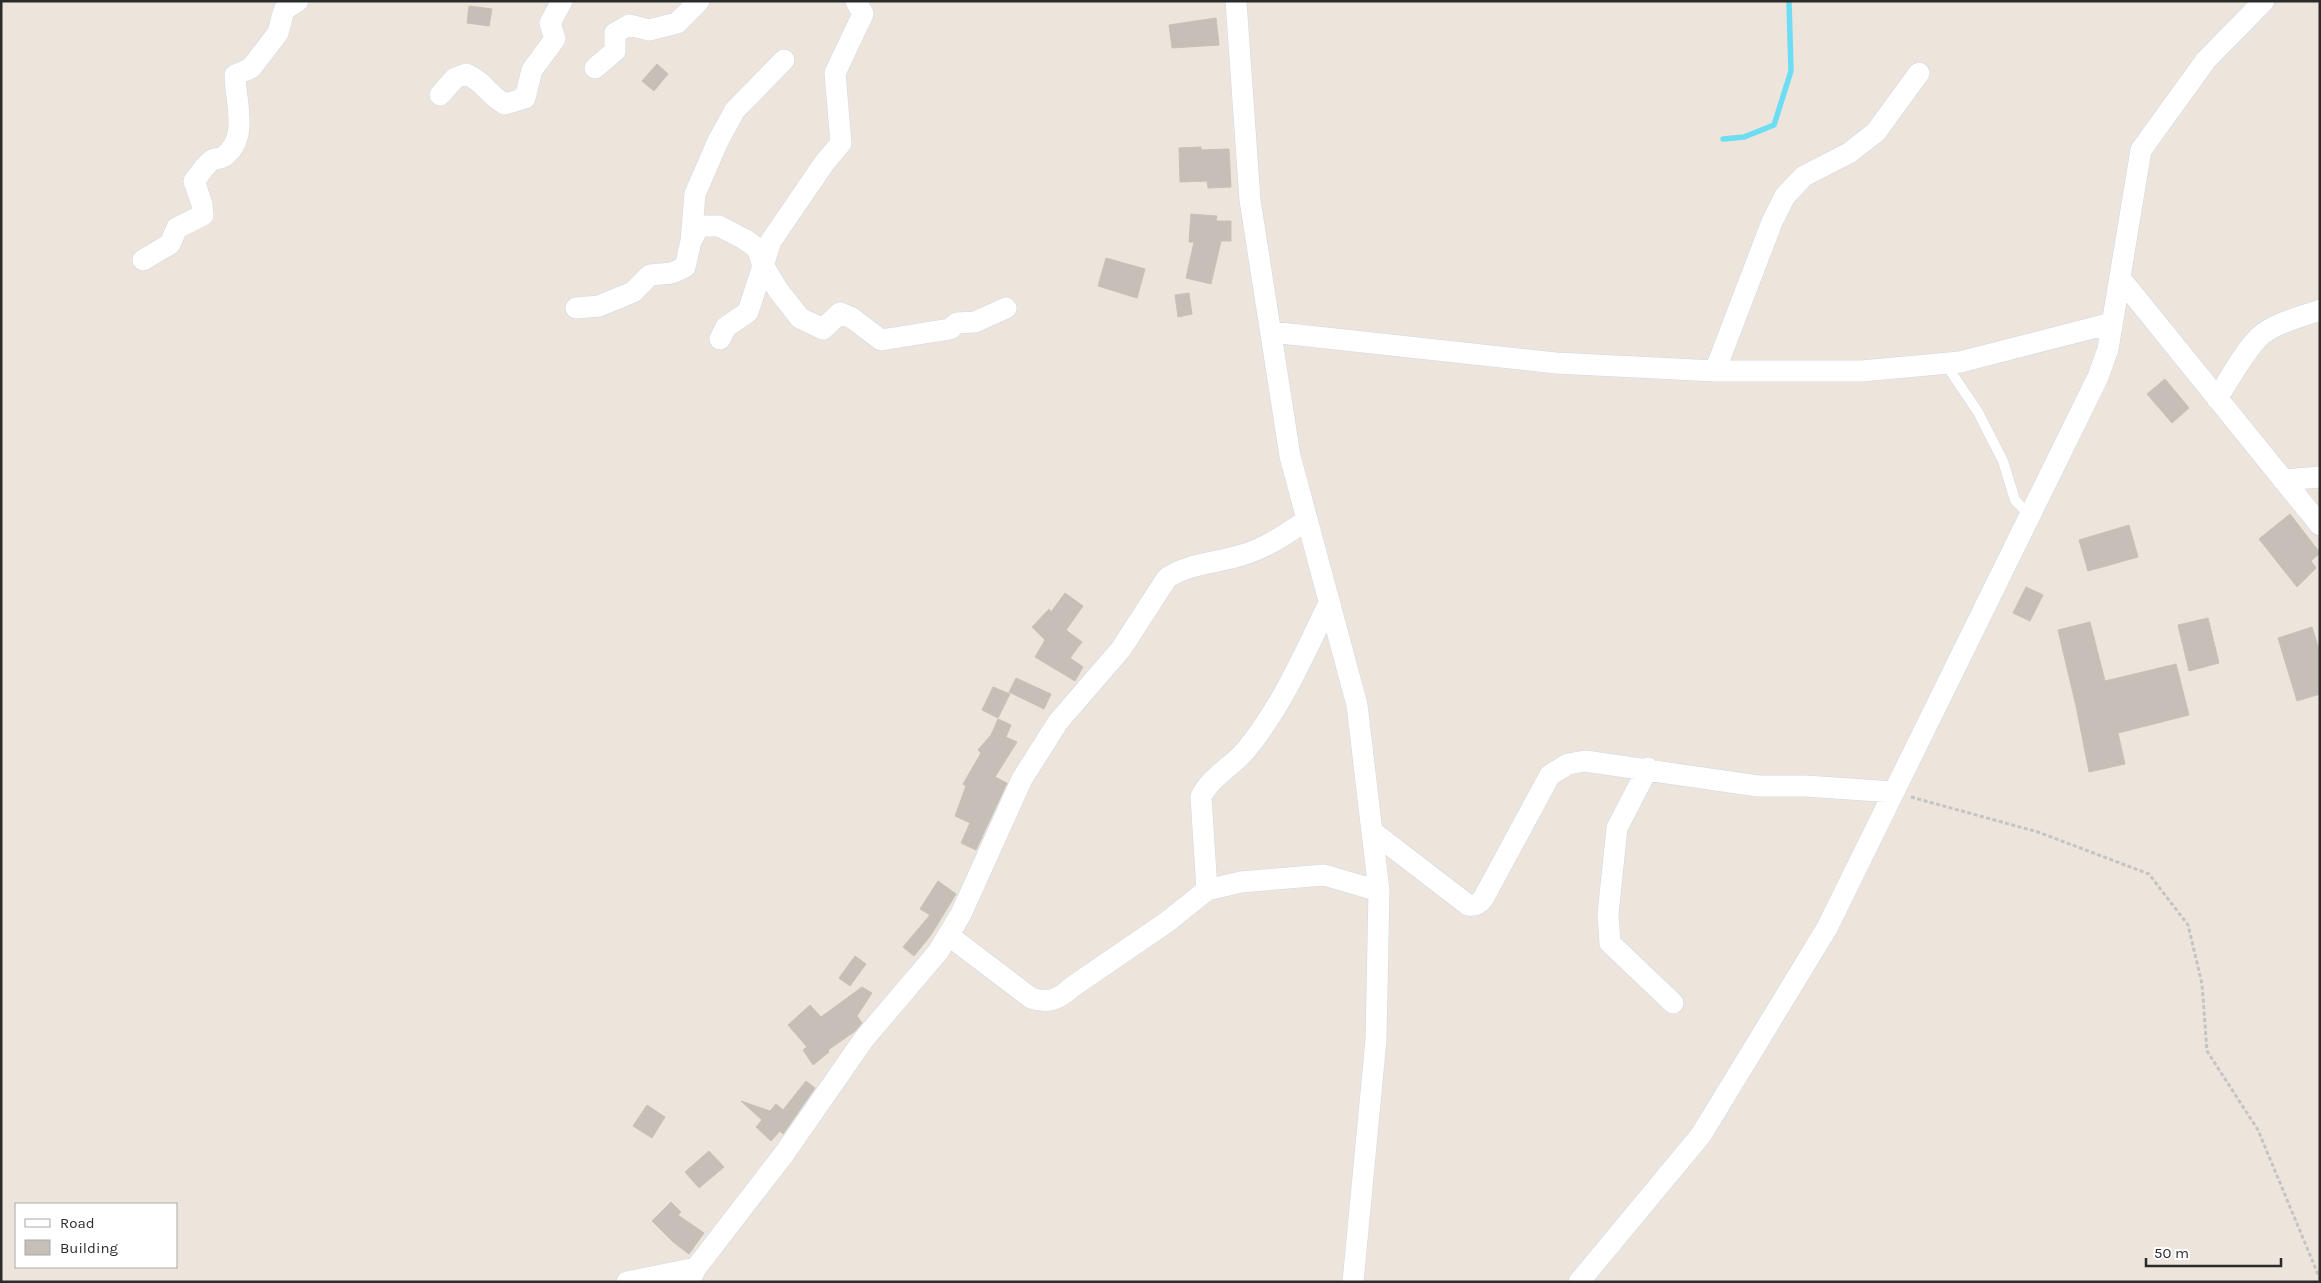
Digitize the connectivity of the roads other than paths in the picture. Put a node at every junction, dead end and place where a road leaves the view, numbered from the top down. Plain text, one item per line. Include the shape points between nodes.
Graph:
1 (298, 1) edge
2 (562, 1) edge
3 (699, 1) edge
4 (856, 1) edge
5 (1236, 1) edge
6 (2264, 1) edge
7 (784, 60) dead end
8 (595, 68) dead end
9 (1919, 73) dead end
10 (440, 95) dead end
11 (691, 241) junction
12 (143, 260) dead end
13 (762, 263) junction
14 (2120, 278) junction
15 (576, 308) dead end
16 (1006, 308) dead end
17 (2320, 310) edge
18 (2112, 323) junction
19 (1271, 332) junction
20 (720, 339) dead end
21 (1945, 363) junction
22 (1715, 370) junction
23 (2217, 399) junction
24 (2320, 477) edge
25 (2284, 480) junction
26 (2030, 516) junction
27 (1307, 520) junction
28 (2320, 525) edge
29 (1329, 603) junction
30 (1648, 768) junction
31 (1894, 792) junction
32 (1373, 832) junction
33 (1208, 890) junction
34 (1379, 891) junction
35 (948, 936) junction
36 (1673, 1003) dead end
37 (692, 1275) edge
38 (627, 1282) edge
39 (1353, 1282) edge
40 (1579, 1282) edge

1 - 12 street via 284,10 278,33 251,68 234,75 241,122 235,143 222,157 212,159 194,181 203,215 177,228 170,244
2 - 10 street via 550,23 555,39 532,70 525,98 505,104 492,96 480,80 466,74 455,78
3 - 8 street via 678,23 649,30 629,25 615,33 615,51
4 - 13 street via 863,14 835,74 841,144 771,241
5 - 19 street via 1250,200
6 - 14 street via 2206,60 2141,150
7 - 11 street via 735,110 718,141 695,194
9 - 22 street via 1876,132 1850,153 1804,176 1785,196
11 - 13 street via 699,226 719,226 757,248
11 - 15 street via 685,267 672,274 650,275 633,292 599,306
13 - 16 street via 800,318 823,329 840,314 852,318 881,340 950,329 957,323 974,322
13 - 20 street via 748,312 726,328
14 - 18 street
14 - 23 street
17 - 23 street via 2260,336 2241,359
18 - 21 street via 1960,362
18 - 26 street via 2108,349 2098,377
19 - 22 street via 1556,363
19 - 27 street via 1290,456
21 - 22 street via 1862,371
21 - 26 lane via 1978,412 2003,461 2015,500
23 - 25 street
24 - 25 street
25 - 28 street
26 - 31 street
27 - 29 street
27 - 35 street via 1269,545 1241,556 1202,564 1167,578 1121,649 1058,722 1022,779
29 - 32 street via 1357,705
29 - 33 street via 1290,685 1246,750 1215,778 1201,796
30 - 31 street via 1758,786
30 - 32 street via 1585,760 1560,767 1550,775 1484,897 1475,906 1468,905
30 - 36 street via 1617,828 1608,914 1610,943
31 - 40 street via 1827,928 1701,1135
32 - 34 street
33 - 34 street via 1241,882 1324,875
33 - 35 street via 1054,1000 1042,1002 1031,998
34 - 39 street via 1376,1040
35 - 37 street via 864,1039 784,1154
37 - 38 street

